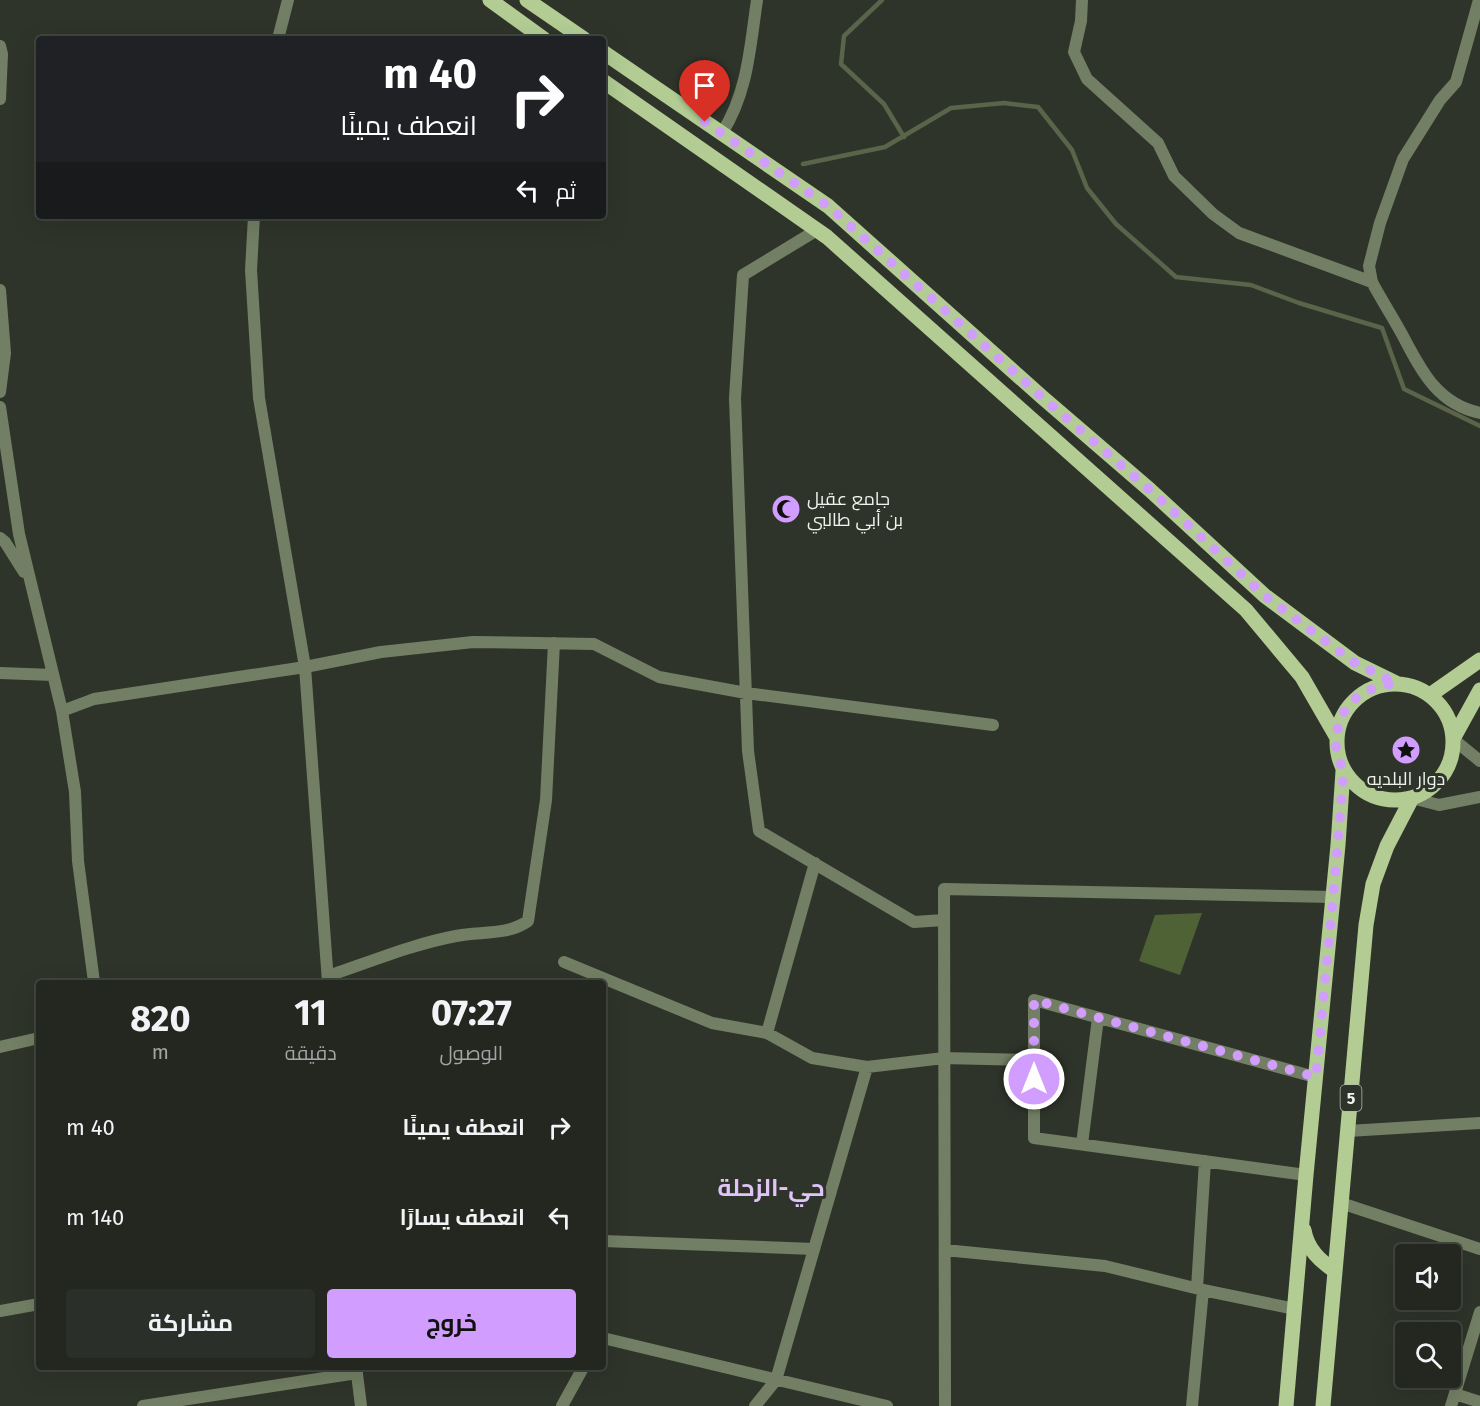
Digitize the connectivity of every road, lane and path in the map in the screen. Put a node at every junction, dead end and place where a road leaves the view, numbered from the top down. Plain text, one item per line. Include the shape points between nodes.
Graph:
1 (288, 0) edge
2 (490, 0) edge
3 (527, 0) edge
4 (757, 0) edge
5 (1082, 0) edge
6 (1479, 0) edge
7 (279, 36) edge
8 (540, 36) edge
9 (580, 36) edge
10 (0, 46) edge
11 (606, 54) edge
12 (606, 83) edge
13 (0, 99) edge
14 (722, 134) junction
15 (254, 219) edge
16 (817, 230) junction
17 (1372, 282) junction
18 (0, 290) edge
19 (0, 386) edge
20 (0, 406) edge
21 (1480, 413) edge
22 (0, 538) edge
23 (31, 583) junction
24 (554, 643) junction
25 (1480, 660) edge
26 (305, 667) junction
27 (0, 672) edge
28 (53, 675) junction
29 (1396, 683) junction
30 (1480, 690) edge
31 (746, 693) junction
32 (1430, 695) junction
33 (62, 711) junction
34 (993, 725) dead end
35 (1336, 736) junction
36 (1453, 739) junction
37 (1480, 761) edge
38 (1343, 771) junction
39 (1480, 797) edge
40 (1412, 798) junction
41 (815, 863) junction
42 (1333, 897) junction
43 (944, 921) junction
44 (564, 962) dead end
45 (328, 979) edge
46 (94, 980) edge
47 (1098, 1018) junction
48 (767, 1033) junction
49 (36, 1039) edge
50 (0, 1047) edge
51 (944, 1058) junction
52 (1034, 1060) junction
53 (867, 1067) junction
54 (1316, 1077) junction
55 (1480, 1123) edge
56 (1348, 1131) junction
57 (1082, 1144) junction
58 (1205, 1161) junction
59 (1306, 1174) junction
60 (1341, 1203) junction
61 (1302, 1221) junction
62 (606, 1241) edge
63 (814, 1249) junction
64 (1480, 1249) edge
65 (945, 1251) junction
66 (1335, 1271) junction
67 (1200, 1289) junction
68 (36, 1305) edge
69 (1294, 1309) junction
70 (0, 1311) edge
71 (1480, 1312) edge
72 (606, 1339) edge
73 (356, 1370) edge
74 (582, 1370) edge
75 (776, 1380) junction
76 (1453, 1400) edge
77 (1480, 1402) edge
78 (165, 1404) edge
79 (143, 1406) edge
80 (361, 1406) edge
81 (562, 1406) edge
82 (755, 1406) edge
83 (887, 1406) edge
84 (945, 1406) edge
85 (1192, 1406) edge
86 (1286, 1406) edge
87 (1323, 1406) edge

1 - 7 street
2 - 8 main road
3 - 9 main road
4 - 14 street via 744,85
5 - 17 street via 1074,52 1087,79 1158,143 1174,176 1239,233
6 - 17 street via 1456,82 1402,159 1369,266
10 - 13 street
11 - 14 main road
12 - 16 main road
14 - 29 main road via 828,206 1265,596 1355,663
15 - 26 street via 252,270 259,398
16 - 31 street via 743,275 735,398
16 - 35 main road via 1246,610 1302,677
17 - 21 street via 1433,387 1452,401
18 - 19 street via 6,353
20 - 23 street via 19,534
22 - 23 street
23 - 28 street
24 - 26 street via 472,642 381,652
24 - 31 street via 594,644 659,677
24 - 45 street via 546,801 528,921 519,928 421,945
25 - 32 main road
26 - 33 street via 94,699
26 - 45 street
27 - 28 street
28 - 33 street
29 - 32 main road via 1414,686
29 - 35 main road via 1374,687 1356,698 1342,715
30 - 36 main road
31 - 34 street
31 - 41 street via 748,751 759,831
32 - 36 main road via 1450,722
33 - 46 street via 75,792 78,861
35 - 38 main road
36 - 37 street
36 - 40 main road via 1451,758 1443,776 1429,790
38 - 40 main road via 1356,786 1373,796 1392,801
38 - 42 main road, 5
39 - 40 street via 1439,805
40 - 56 main road, 5 via 1373,884
41 - 43 street via 914,922
41 - 48 street
42 - 43 street via 944,889
42 - 54 main road, 5
43 - 51 street
44 - 48 street via 712,1023
47 - 52 street via 1034,1000
47 - 54 street
47 - 57 street
48 - 53 street via 812,1058
49 - 50 street
51 - 52 street
51 - 53 street
51 - 65 street
52 - 57 street via 1034,1138
53 - 63 street
54 - 59 main road, 5
55 - 56 street
56 - 60 main road, 5
57 - 58 street
58 - 59 street
58 - 67 street
59 - 61 main road, 5
60 - 64 street
60 - 66 main road, 5
61 - 66 main road via 1312,1251
61 - 69 main road, 5
62 - 63 street
63 - 75 street
65 - 67 street via 1105,1266
65 - 84 street
66 - 87 main road, 5
67 - 69 street
67 - 85 street
68 - 70 street
69 - 86 main road, 5
71 - 76 street
72 - 75 street
73 - 78 street
73 - 80 street
74 - 81 street
75 - 82 street
75 - 83 street
76 - 77 street
78 - 79 street

